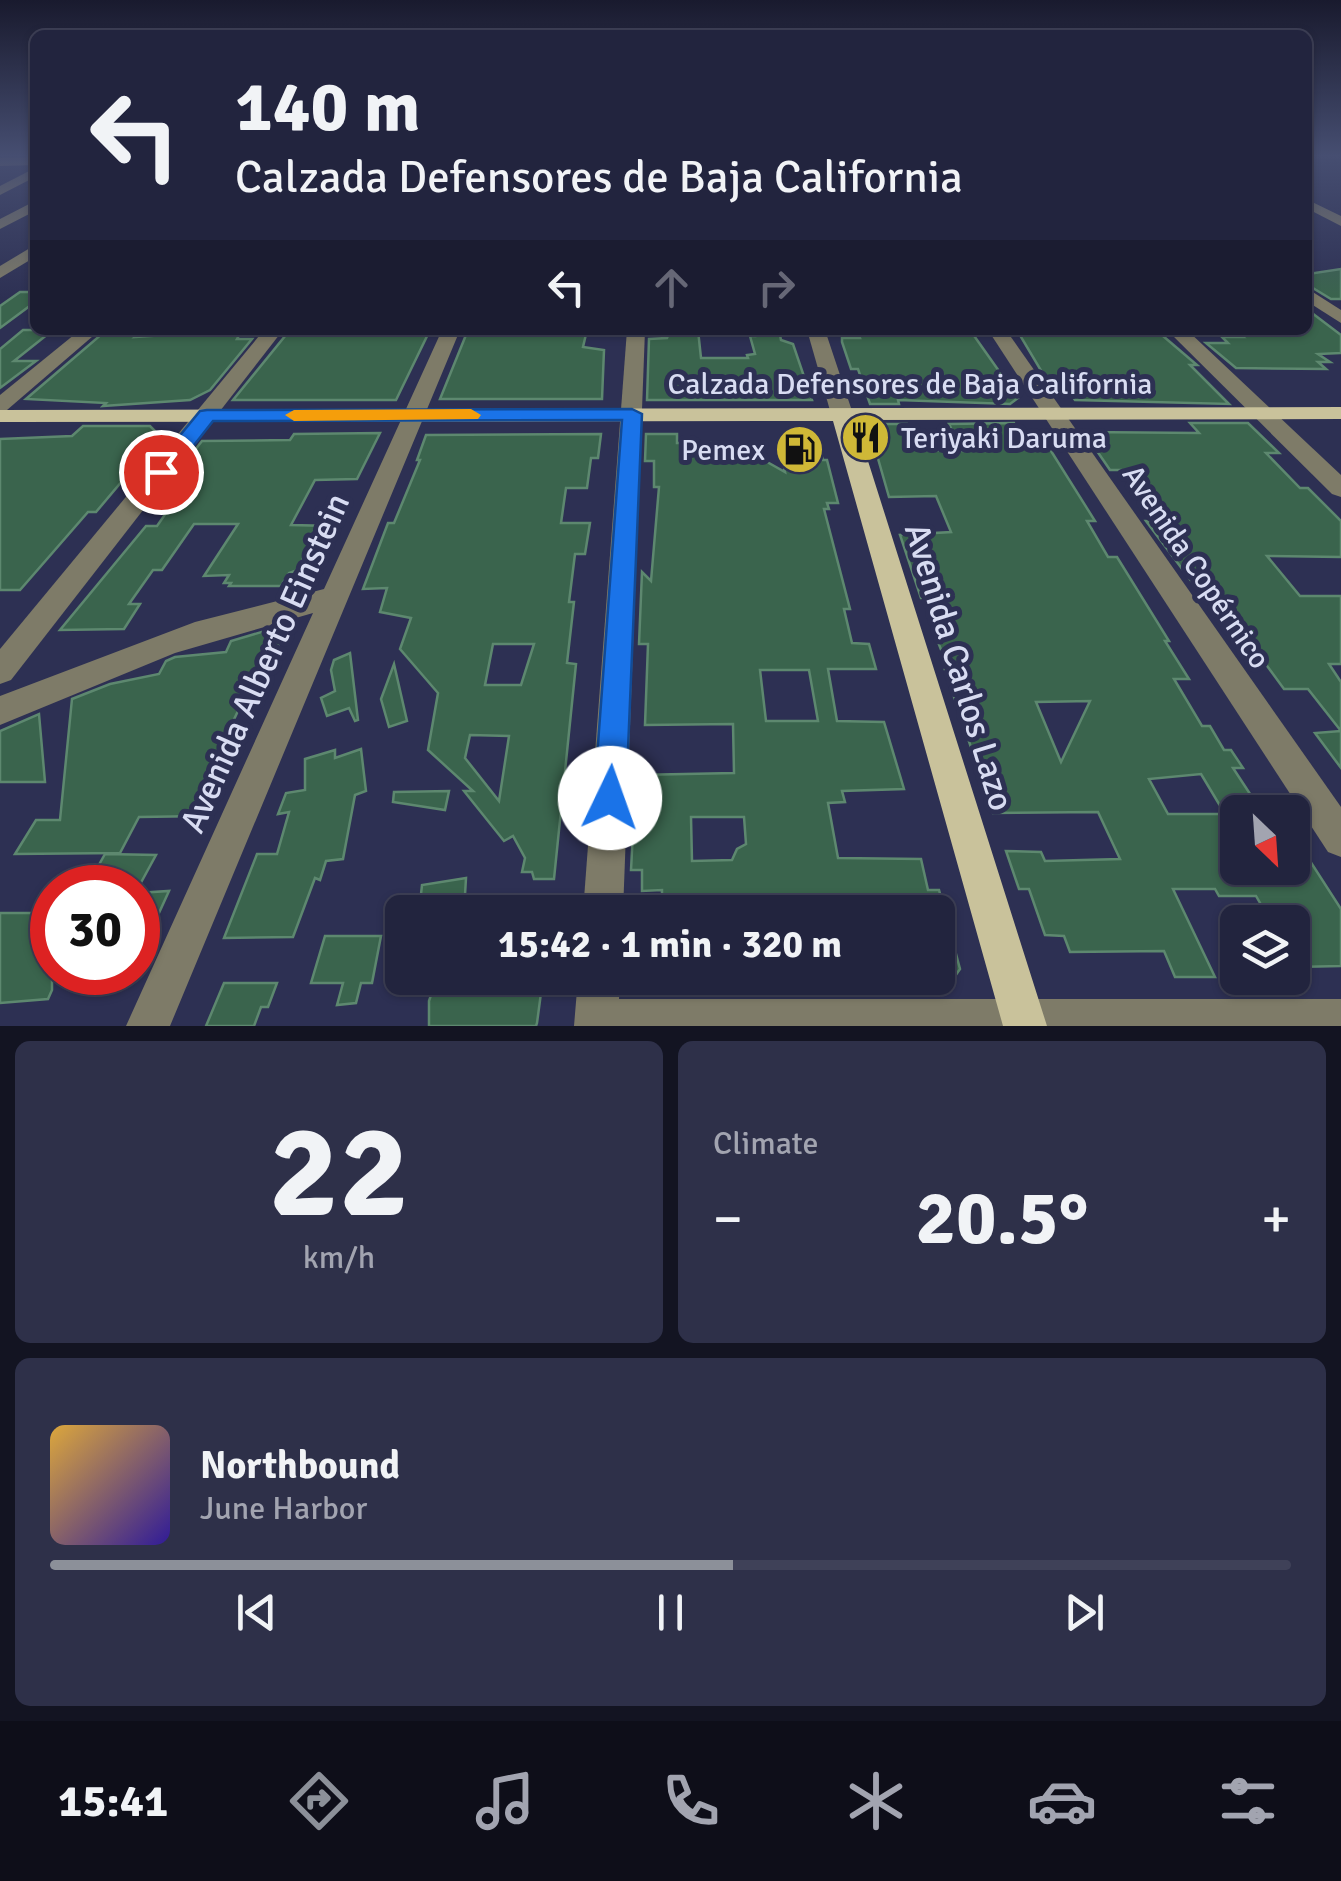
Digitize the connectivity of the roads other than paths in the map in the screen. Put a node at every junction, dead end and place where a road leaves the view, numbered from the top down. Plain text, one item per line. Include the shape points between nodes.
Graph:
1 (1312, 206) edge
2 (30, 208) edge
3 (1341, 222) edge
4 (30, 223) edge
5 (1, 224) edge
6 (30, 253) edge
7 (0, 274) edge
8 (1312, 297) edge
9 (1341, 318) edge
10 (85, 335) edge
11 (270, 335) edge
12 (450, 335) edge
13 (636, 335) edge
14 (818, 335) edge
15 (1000, 335) edge
16 (1181, 335) edge
17 (0, 406) edge
18 (1262, 413) junction
19 (1341, 413) edge
20 (632, 414) junction
21 (842, 414) junction
22 (1053, 414) junction
23 (414, 415) junction
24 (0, 416) edge
25 (207, 416) junction
26 (1341, 489) edge
27 (334, 598) junction
28 (0, 671) edge
29 (0, 711) edge
30 (1341, 840) edge
31 (604, 895) edge
32 (598, 995) edge
33 (1341, 1020) edge
34 (1024, 1023) edge
35 (596, 1024) edge
36 (148, 1026) edge

1 - 3 street
2 - 5 street
4 - 5 street
6 - 7 street
8 - 9 street
10 - 17 street
11 - 25 street
12 - 23 street, Avenida Alberto Einstein
13 - 20 street
14 - 21 street, Avenida Carlos Lazo
15 - 22 street, Avenida Copérnico
16 - 18 street
18 - 19 main road, Calzada Defensores de Baja California
18 - 22 main road, Calzada Defensores de Baja California
18 - 26 street
20 - 21 main road, Calzada Defensores de Baja California
20 - 23 main road, Calzada Defensores de Baja California
20 - 31 street
21 - 22 main road, Calzada Defensores de Baja California
21 - 34 main road, Avenida Carlos Lazo
22 - 30 street, Avenida Copérnico
23 - 25 main road, Calzada Defensores de Baja California
23 - 27 street, Avenida Alberto Einstein
24 - 25 main road, Calzada Defensores de Baja California
25 - 28 street
27 - 29 street via 198,630
27 - 36 street, Avenida Alberto Einstein
32 - 35 street
33 - 34 street
34 - 35 street

